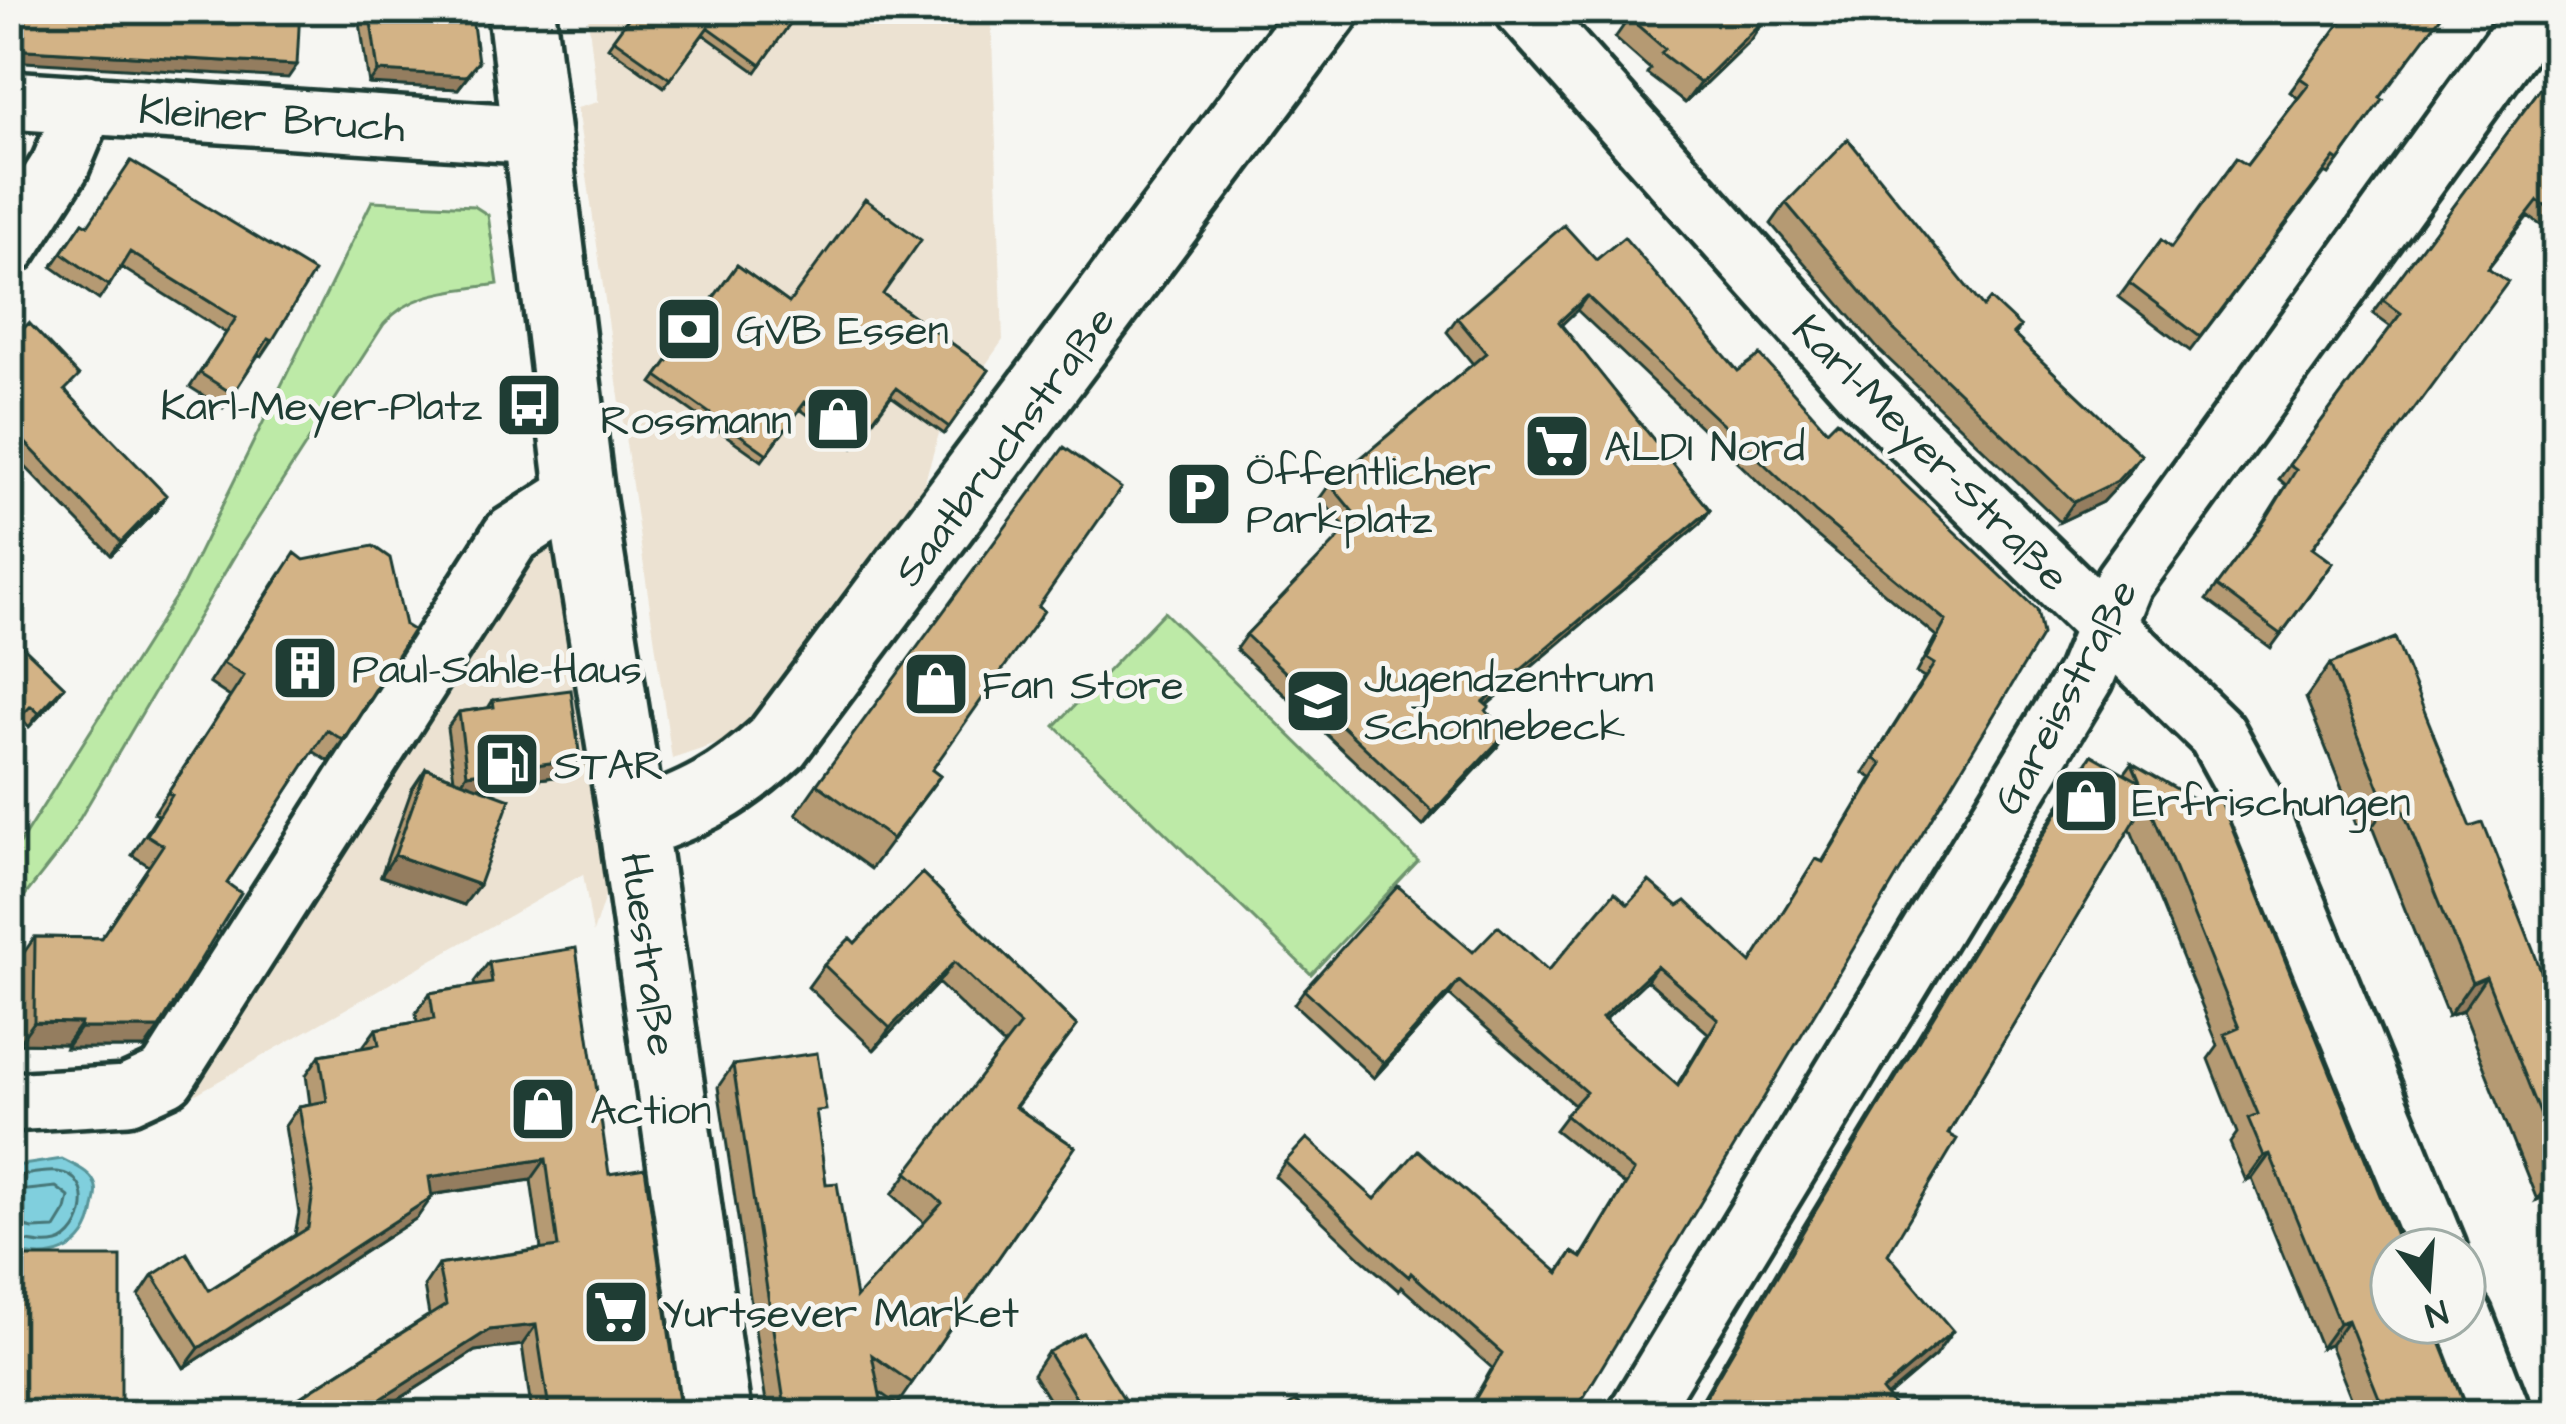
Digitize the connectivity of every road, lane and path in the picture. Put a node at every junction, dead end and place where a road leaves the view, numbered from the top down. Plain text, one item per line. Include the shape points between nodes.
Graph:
1 (521, 9) edge
2 (1327, 9) edge
3 (1524, 9) edge
4 (2538, 9) edge
5 (9, 100) edge
6 (86, 104) junction
7 (535, 135) junction
8 (9, 246) edge
9 (580, 493) junction
10 (2104, 624) junction
11 (633, 826) junction
12 (9, 1102) edge
13 (2428, 1226) edge
14 (2475, 1346) edge
15 (717, 1415) edge
16 (1637, 1415) edge
17 (2502, 1415) edge

1 - 7 main road, Huestraße
2 - 11 main road, Saatbruchstraße via 777,743 738,780
3 - 10 street, Karl-Meyer-Straße via 1862,388
4 - 10 street, Gareisstraße via 2157,532
5 - 6 street, Kleiner Bruch
6 - 7 street, Kleiner Bruch
6 - 8 street via 60,166
7 - 9 main road, Huestraße
9 - 11 main road, Huestraße
9 - 12 street via 511,536 166,1077 128,1095
10 - 13 street, Karl-Meyer-Straße via 2217,734 2236,764
10 - 16 street, Gareisstraße via 2085,677
11 - 15 main road, Huestraße
14 - 17 street

